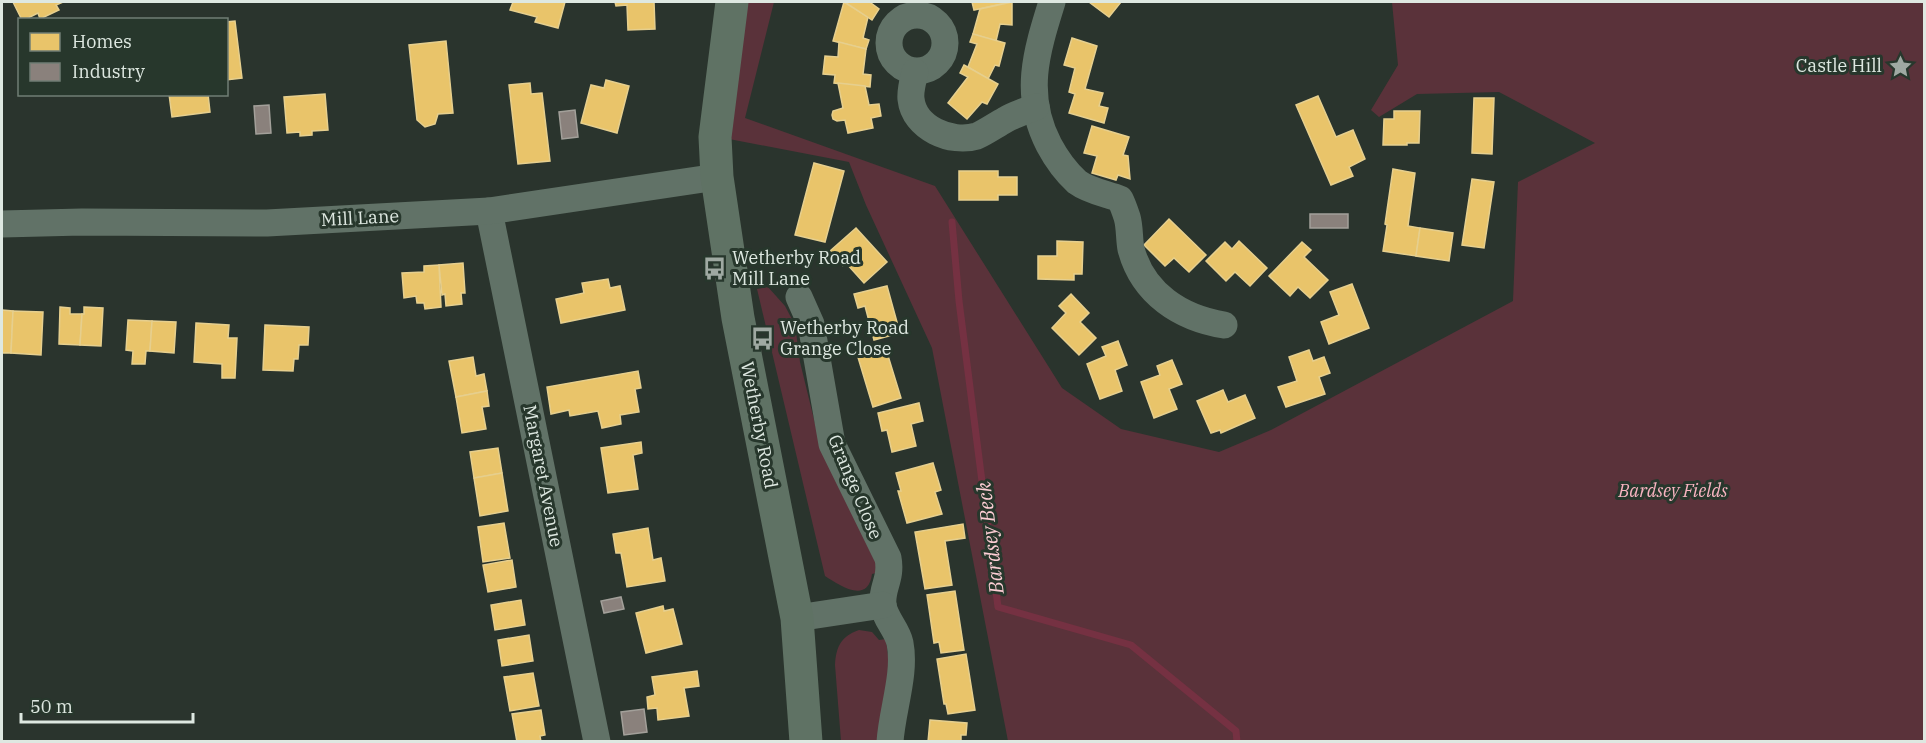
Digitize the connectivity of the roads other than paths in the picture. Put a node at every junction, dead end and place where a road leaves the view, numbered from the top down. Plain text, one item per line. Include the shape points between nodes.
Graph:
1 (732, 2) edge
2 (1052, 2) edge
3 (915, 72) dead end
4 (1036, 107) junction
5 (717, 177) junction
6 (489, 211) junction
7 (2, 224) edge
8 (799, 297) dead end
9 (1224, 324) dead end
10 (884, 605) junction
11 (796, 618) junction
12 (597, 741) edge
13 (806, 741) edge
14 (891, 741) edge

1 - 5 main road, Wetherby Road via 715,137
2 - 4 street via 1035,68
3 - 4 street via 911,100 917,116 944,136 961,139 978,135
4 - 9 street via 1040,126 1059,164 1078,183 1120,199 1128,218 1137,266 1159,295 1189,316
5 - 6 street, Mill Lane
5 - 11 main road, Wetherby Road via 738,318
6 - 7 street, Mill Lane via 267,223
6 - 12 street, Margaret Avenue
8 - 10 street, Grange Close via 811,324 832,444 888,558 890,570
10 - 11 street
10 - 14 street via 900,642 902,659
11 - 13 main road, Wetherby Road

